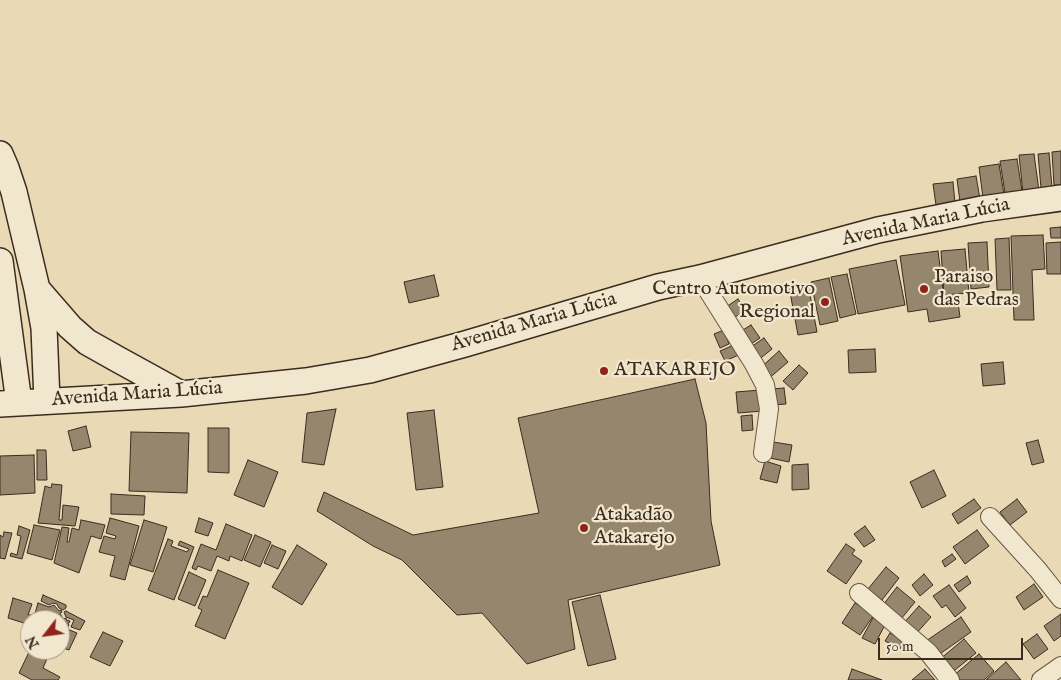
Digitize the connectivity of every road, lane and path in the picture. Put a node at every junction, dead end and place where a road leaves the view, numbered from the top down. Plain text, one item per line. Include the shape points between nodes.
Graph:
1 (0, 154) edge
2 (1061, 198) edge
3 (0, 261) edge
4 (700, 278) junction
5 (37, 289) junction
6 (181, 394) junction
7 (48, 401) junction
8 (10, 403) edge
9 (763, 454) dead end
10 (990, 517) dead end
11 (858, 594) dead end
12 (1061, 599) edge
13 (1061, 666) edge
14 (950, 680) edge
15 (1041, 680) edge

1 - 5 main road via 14,192
2 - 4 main road, Avenida Maria Lúcia via 982,209 878,230
3 - 8 main road
4 - 6 main road, Avenida Maria Lúcia via 658,287 370,370 306,381
4 - 9 street via 765,385 769,408
5 - 6 main road via 70,327 88,342
5 - 7 main road via 44,328
6 - 7 main road, Avenida Maria Lúcia
7 - 8 main road, Avenida Maria Lúcia
10 - 12 street
11 - 14 street via 928,652
13 - 15 street

